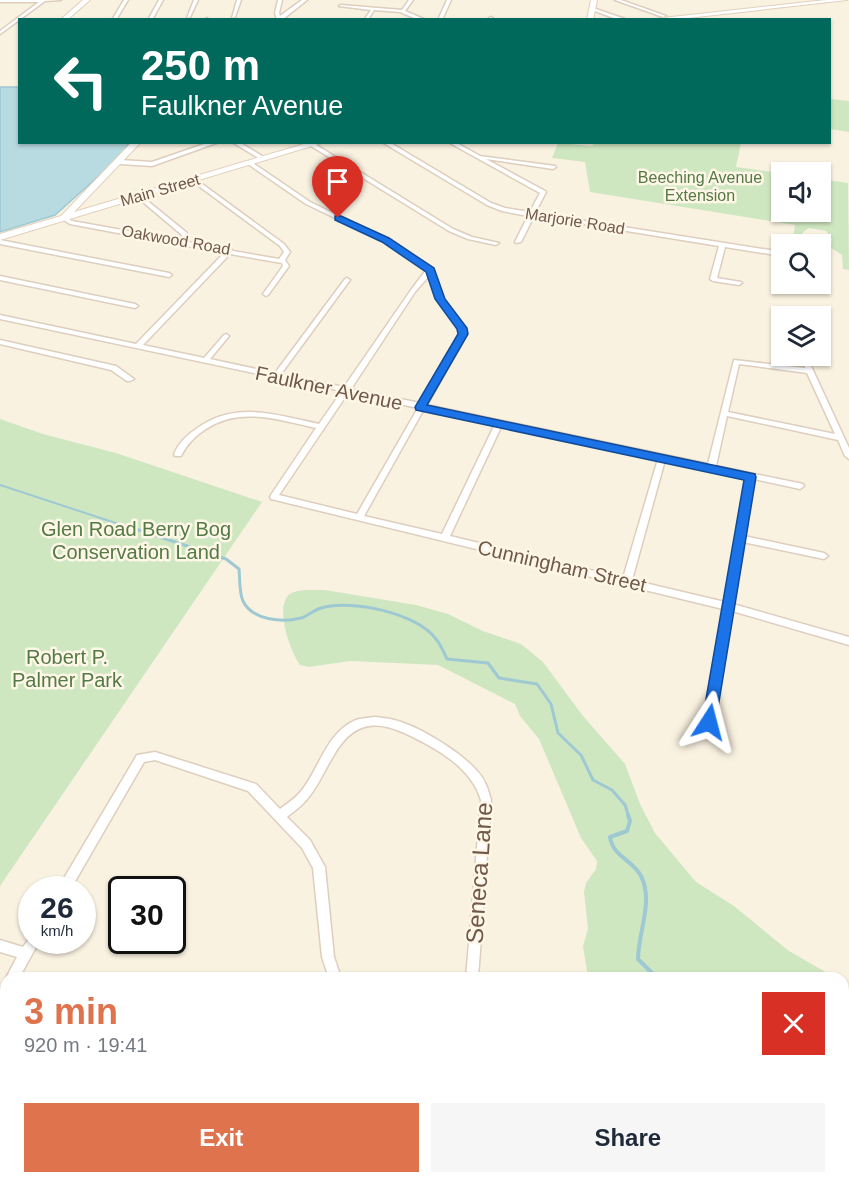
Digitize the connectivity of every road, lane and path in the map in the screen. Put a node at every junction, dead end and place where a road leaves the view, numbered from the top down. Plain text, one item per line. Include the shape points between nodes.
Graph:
1 (0, 0) edge
2 (44, 0) edge
3 (59, 0) edge
4 (87, 0) edge
5 (126, 0) edge
6 (161, 0) edge
7 (196, 0) edge
8 (239, 0) edge
9 (280, 0) edge
10 (305, 0) edge
11 (346, 0) edge
12 (411, 0) edge
13 (449, 0) edge
14 (594, 0) edge
15 (617, 0) edge
16 (650, 0) edge
17 (844, 0) edge
18 (373, 9) junction
19 (593, 9) junction
20 (645, 9) junction
21 (403, 11) junction
22 (233, 16) dead end
23 (664, 16) junction
24 (188, 17) dead end
25 (20, 18) edge
26 (65, 18) edge
27 (115, 18) edge
28 (151, 18) edge
29 (280, 18) edge
30 (281, 18) edge
31 (367, 18) edge
32 (419, 18) edge
33 (441, 18) edge
34 (591, 18) edge
35 (618, 18) edge
36 (656, 18) edge
37 (18, 20) edge
38 (0, 33) edge
39 (135, 144) edge
40 (211, 144) edge
41 (238, 144) edge
42 (312, 144) edge
43 (317, 144) edge
44 (387, 144) edge
45 (454, 144) edge
46 (477, 156) junction
47 (264, 159) junction
48 (120, 162) junction
49 (249, 164) junction
50 (553, 167) dead end
51 (194, 180) junction
52 (139, 196) junction
53 (534, 213) junction
54 (64, 218) junction
55 (0, 237) edge
56 (0, 242) edge
57 (186, 242) junction
58 (518, 242) dead end
59 (496, 243) dead end
60 (722, 244) junction
61 (230, 250) junction
62 (771, 252) edge
63 (284, 262) junction
64 (430, 270) junction
65 (170, 275) dead end
66 (0, 278) edge
67 (347, 280) dead end
68 (738, 283) dead end
69 (266, 294) dead end
70 (135, 306) dead end
71 (0, 317) edge
72 (226, 336) dead end
73 (0, 342) edge
74 (137, 347) junction
75 (205, 361) junction
76 (275, 376) junction
77 (130, 379) dead end
78 (346, 392) junction
79 (420, 407) junction
80 (724, 412) junction
81 (499, 423) junction
82 (321, 427) junction
83 (841, 438) junction
84 (178, 454) dead end
85 (849, 456) edge
86 (662, 458) junction
87 (711, 468) junction
88 (750, 477) junction
89 (800, 486) dead end
90 (359, 518) junction
91 (739, 537) junction
92 (445, 538) junction
93 (824, 556) dead end
94 (627, 581) junction
95 (727, 606) junction
96 (849, 640) edge
97 (709, 722) dead end
98 (281, 815) junction
99 (71, 876) edge
100 (0, 946) edge
101 (18, 952) edge
102 (26, 954) edge
103 (16, 972) edge
104 (333, 972) edge
105 (472, 972) edge

1 - 2 street
2 - 3 street
2 - 25 street
4 - 26 main road
5 - 27 street
6 - 28 street
7 - 24 street
8 - 22 street
9 - 29 street
10 - 30 street
11 - 18 street via 341,6
12 - 21 street
13 - 33 street
14 - 19 main road
15 - 20 street
16 - 20 street
17 - 23 main road
18 - 21 street
18 - 31 street
19 - 34 main road
19 - 35 street
20 - 23 street
21 - 32 street
23 - 36 main road
37 - 38 street
39 - 48 main road
40 - 48 street via 152,164
41 - 47 street
42 - 47 main road, Main Street
43 - 59 street via 451,230
44 - 53 street, Marjorie Road via 489,204
45 - 46 street
46 - 50 street
46 - 53 street via 543,192
47 - 49 main road, Main Street
48 - 54 main road
49 - 51 main road, Main Street
49 - 64 street via 308,203 385,240
51 - 52 main road, Main Street
51 - 63 street via 282,245 287,252
52 - 54 main road, Main Street
52 - 57 street via 185,234
53 - 58 street
53 - 60 street, Marjorie Road
54 - 55 main road, Main Street
54 - 57 street, Oakwood Road
56 - 65 street
57 - 61 street, Oakwood Road
60 - 62 street, Marjorie Road
60 - 68 street via 713,279
61 - 63 street, Oakwood Road
61 - 74 street
63 - 69 street
64 - 78 street
64 - 79 street via 440,299 463,334
66 - 70 street
67 - 76 street
71 - 74 street, Faulkner Avenue
72 - 75 street
73 - 77 street via 113,368
74 - 75 street, Faulkner Avenue
75 - 76 street, Faulkner Avenue
76 - 78 street, Faulkner Avenue
78 - 79 street, Faulkner Avenue
78 - 82 street
79 - 81 street, Faulkner Avenue
79 - 90 street
80 - 83 street
80 - 83 street via 737,360 808,370
80 - 87 street
81 - 86 street, Faulkner Avenue
81 - 92 street
82 - 84 street via 255,414 228,414 202,427 181,446
82 - 90 street, Cunningham Street via 274,496
83 - 85 street
86 - 87 street, Faulkner Avenue
86 - 94 street
87 - 88 street, Faulkner Avenue
88 - 89 street, Faulkner Avenue
88 - 91 street
90 - 92 street, Cunningham Street
91 - 93 street
91 - 95 street
92 - 94 street, Cunningham Street
94 - 95 street, Cunningham Street
95 - 96 street, Cunningham Street
95 - 97 street
98 - 99 street via 247,784 159,756 144,756 133,768
98 - 104 street via 316,861
98 - 105 street, Seneca Lane via 307,792 337,738 363,723 394,724 470,767 480,780 486,800
100 - 101 street
102 - 103 street

